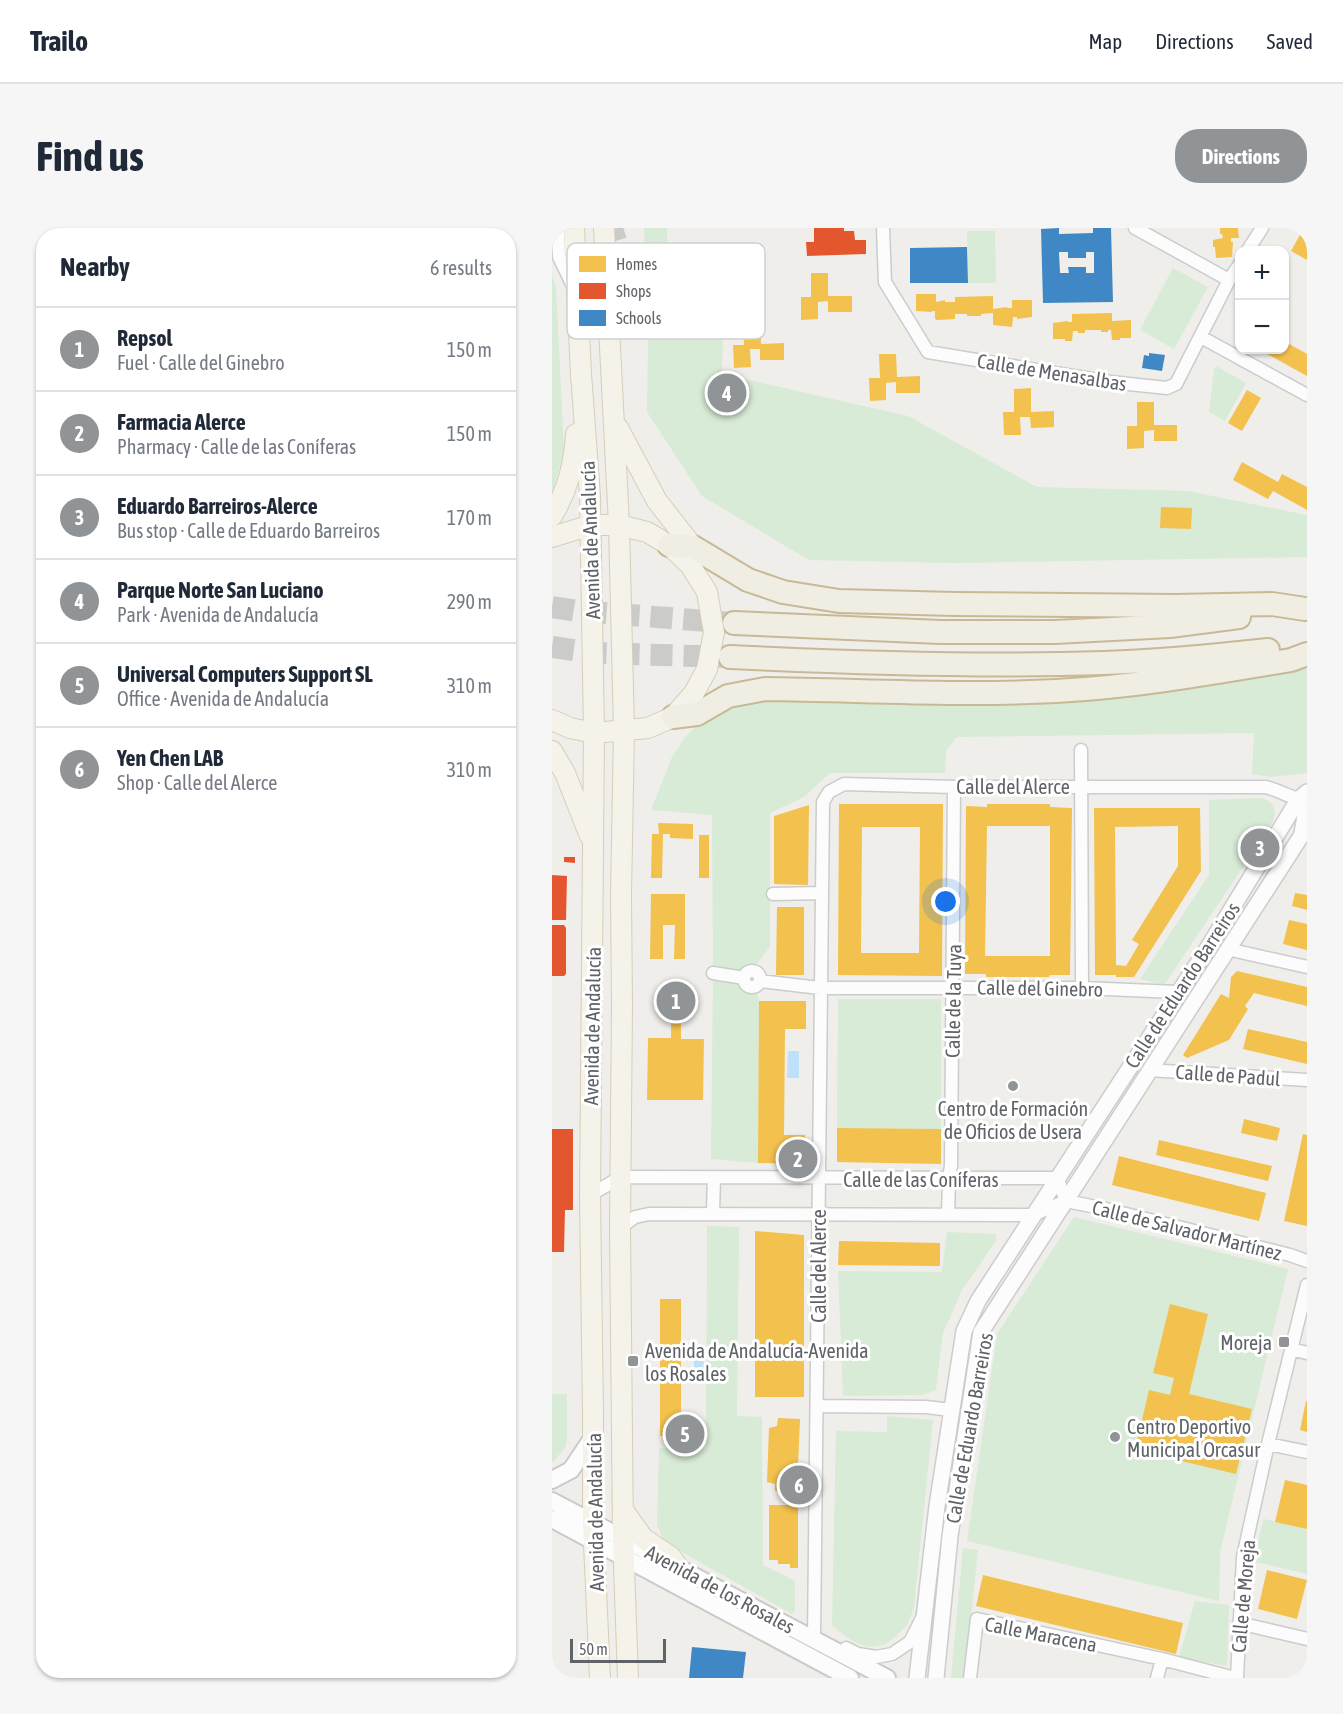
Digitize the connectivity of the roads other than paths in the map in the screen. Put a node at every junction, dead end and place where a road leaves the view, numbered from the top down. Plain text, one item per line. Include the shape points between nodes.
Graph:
1 (558, 228) edge
2 (574, 228) edge
3 (604, 228) edge
4 (883, 228) edge
5 (1135, 228) edge
6 (1262, 228) edge
7 (575, 243) edge
8 (605, 243) edge
9 (1251, 246) edge
10 (1235, 270) edge
11 (567, 272) edge
12 (1229, 279) junction
13 (1201, 337) junction
14 (579, 339) edge
15 (610, 339) edge
16 (612, 339) edge
17 (610, 346) junction
18 (581, 374) junction
19 (1307, 395) edge
20 (615, 422) junction
21 (552, 516) edge
22 (591, 525) junction
23 (619, 525) junction
24 (552, 537) edge
25 (669, 545) junction
26 (693, 547) junction
27 (1306, 609) edge
28 (734, 623) tunnel mouth
29 (1307, 645) edge
30 (1307, 654) edge
31 (730, 657) tunnel mouth
32 (673, 717) junction
33 (552, 720) edge
34 (624, 731) junction
35 (594, 733) junction
36 (1081, 750) dead end
37 (552, 751) edge
38 (1080, 786) junction
39 (954, 787) junction
40 (1304, 796) edge
41 (1304, 832) edge
42 (594, 845) junction
43 (822, 893) junction
44 (772, 894) dead end
45 (1227, 949) junction
46 (1307, 968) edge
47 (713, 973) dead end
48 (952, 987) junction
49 (820, 988) junction
50 (1082, 988) junction
51 (1177, 992) junction
52 (1149, 1070) junction
53 (1307, 1080) edge
54 (621, 1177) junction
55 (714, 1178) junction
56 (819, 1178) junction
57 (949, 1178) junction
58 (1057, 1178) junction
59 (591, 1195) junction
60 (1066, 1201) junction
61 (713, 1213) junction
62 (818, 1215) junction
63 (948, 1215) junction
64 (1033, 1215) junction
65 (620, 1228) junction
66 (1307, 1261) edge
67 (1307, 1286) edge
68 (1291, 1349) junction
69 (1307, 1353) edge
70 (817, 1406) junction
71 (951, 1410) junction
72 (593, 1437) junction
73 (1268, 1444) junction
74 (1307, 1452) edge
75 (552, 1480) edge
76 (552, 1501) edge
77 (623, 1510) junction
78 (552, 1519) edge
79 (593, 1522) junction
80 (623, 1538) junction
81 (594, 1542) junction
82 (623, 1558) junction
83 (678, 1567) junction
84 (924, 1614) junction
85 (1239, 1623) junction
86 (1307, 1639) edge
87 (821, 1643) junction
88 (1162, 1659) junction
89 (600, 1678) edge
90 (628, 1678) edge
91 (850, 1678) edge
92 (887, 1678) edge
93 (917, 1678) edge
94 (936, 1678) edge
95 (970, 1678) edge
96 (1157, 1678) edge
97 (1236, 1678) edge

1 - 11 street, Avenida de Andalucía via 559,256
2 - 7 main road, Avenida de Andalucía
3 - 8 main road, Avenida de Andalucía
4 - 13 street, Calle de Menasalbas via 885,282 928,352 1167,388 1176,384
5 - 12 street
6 - 9 street
10 - 12 street, Calle de Menasalbas
12 - 13 street, Calle de Menasalbas
13 - 19 street
14 - 18 main road, Avenida de Andalucía
15 - 17 main road, Avenida de Andalucía
16 - 17 street, Avenida de Andalucía
17 - 20 main road, Avenida de Andalucía
18 - 21 main road, Avenida de Andalucía via 574,461
18 - 22 main road, Avenida de Andalucía
20 - 23 main road, Avenida de Andalucía
20 - 26 main road, Avenida de Andalucía via 657,501
22 - 23 main road
22 - 24 main road
22 - 35 main road, Avenida de Andalucía
23 - 25 main road via 647,532
23 - 34 main road, Avenida de Andalucía
25 - 26 highway
25 - 32 main road via 690,565 707,592 714,632 707,669 694,693
26 - 27 highway via 748,580 783,592 839,601 1272,604
27 - 28 highway via 1170,626 1055,632 940,632
29 - 31 highway via 1104,663 830,662
30 - 32 highway via 1170,680 1058,691 765,689 728,696 697,714
32 - 34 main road via 648,728
33 - 35 main road
34 - 35 main road
34 - 54 main road, Avenida de Andalucía
35 - 42 main road, Avenida de Andalucía
36 - 38 street
37 - 42 main road
38 - 39 street, Calle del Alerce
38 - 40 street, Calle del Alerce via 1265,788
38 - 50 street
39 - 43 street, Calle del Alerce via 844,784 829,792 823,802
39 - 48 street, Calle de la Tuya
40 - 41 street
40 - 51 street, Calle de Eduardo Barreiros
41 - 45 street, Calle de Eduardo Barreiros
42 - 59 main road, Avenida de Andalucía
43 - 44 street
43 - 49 street, Calle del Alerce
45 - 46 street
45 - 52 street, Calle de Eduardo Barreiros
47 - 49 street, Calle del Ginebro via 744,978 750,987 760,981
48 - 49 street, Calle del Ginebro
48 - 50 street, Calle del Ginebro
48 - 57 street, Calle de la Tuya
49 - 56 street, Calle del Alerce
50 - 51 street, Calle del Ginebro
51 - 58 street, Calle de Eduardo Barreiros
52 - 53 street, Calle de Padul
52 - 60 street, Calle de Eduardo Barreiros
54 - 55 street, Calle de las Coníferas
54 - 59 street
54 - 65 main road, Avenida de Andalucía
55 - 56 street, Calle de las Coníferas
55 - 61 street
56 - 57 street, Calle de las Coníferas
56 - 62 street, Calle del Alerce
57 - 58 street, Calle de las Coníferas
57 - 63 street, Calle de la Tuya
58 - 60 street
58 - 64 street, Calle de Eduardo Barreiros
59 - 72 main road, Avenida de Andalucía
60 - 64 street
60 - 66 street, Calle de Salvador Martínez
60 - 94 street, Calle de Eduardo Barreiros via 981,1332 950,1536
61 - 62 street, Calle de las Coníferas
61 - 65 street, Calle de las Coníferas via 640,1215
62 - 63 street, Calle de las Coníferas
62 - 70 street, Calle del Alerce
63 - 64 street, Calle de las Coníferas
64 - 71 street, Calle de Eduardo Barreiros via 978,1301 964,1331
65 - 77 main road, Avenida de Andalucía
67 - 68 street, Calle de Moreja
68 - 69 street
68 - 73 street, Calle de Moreja
70 - 71 street
70 - 87 street, Calle del Alerce
71 - 84 street, Calle de Eduardo Barreiros
72 - 75 main road via 570,1470
72 - 79 main road, Avenida de Andalucía
73 - 74 street
73 - 85 street, Calle de Moreja via 1244,1557
76 - 79 main road, Avenida de los Rosales
77 - 80 main road, Avenida de Andalucía
77 - 83 main road via 643,1538 671,1557
78 - 81 main road, Avenida de los Rosales
79 - 80 main road, Avenida de los Rosales
79 - 81 main road, Avenida de Andalucía
80 - 82 main road, Avenida de Andalucía
80 - 83 main road, Avenida de los Rosales
81 - 82 main road, Avenida de los Rosales
81 - 89 main road, Avenida de Andalucía
82 - 90 main road, Avenida de Andalucía
82 - 91 main road, Avenida de los Rosales
83 - 87 main road, Avenida de los Rosales
84 - 87 street via 910,1642 892,1654 876,1657 858,1654 835,1642
84 - 93 street, Calle de Eduardo Barreiros
85 - 86 street
85 - 97 street, Calle de Moreja
87 - 92 main road, Avenida de los Rosales
88 - 95 street, Calle Maracena via 977,1619
88 - 96 street
88 - 97 street, Calle Maracena

